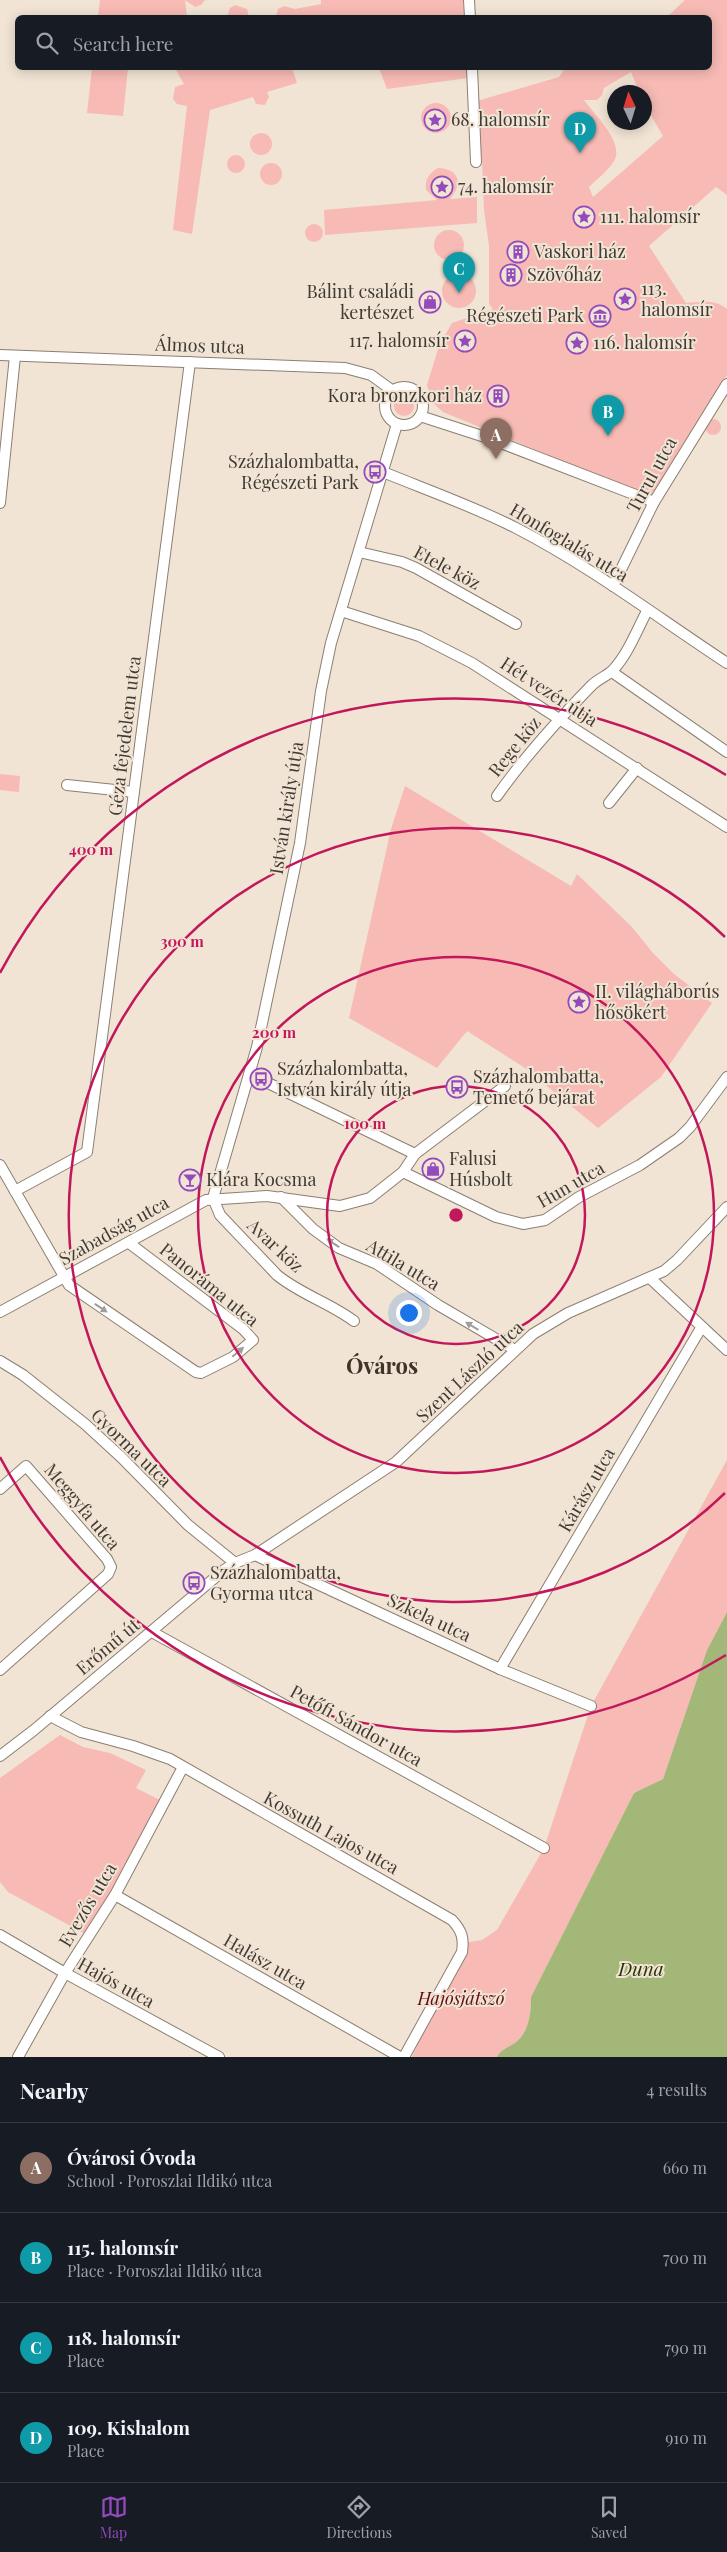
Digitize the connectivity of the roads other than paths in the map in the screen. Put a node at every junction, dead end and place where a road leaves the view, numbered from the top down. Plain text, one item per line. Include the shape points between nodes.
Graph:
1 (470, 0) edge
2 (470, 15) edge
3 (472, 70) edge
4 (476, 162) dead end
5 (0, 355) edge
6 (15, 356) junction
7 (190, 362) junction
8 (727, 384) edge
9 (393, 391) junction
10 (420, 416) junction
11 (396, 424) junction
12 (383, 472) junction
13 (654, 502) junction
14 (0, 503) edge
15 (359, 552) junction
16 (613, 586) junction
17 (341, 611) junction
18 (647, 611) junction
19 (516, 624) dead end
20 (727, 663) edge
21 (612, 672) junction
22 (560, 718) junction
23 (727, 752) edge
24 (637, 768) junction
25 (67, 785) dead end
26 (134, 792) junction
27 (497, 796) dead end
28 (610, 802) dead end
29 (727, 827) edge
30 (727, 1078) edge
31 (268, 1083) dead end
32 (505, 1086) dead end
33 (415, 1154) junction
34 (0, 1165) edge
35 (403, 1172) junction
36 (15, 1191) junction
37 (281, 1197) junction
38 (213, 1198) junction
39 (727, 1208) edge
40 (129, 1243) junction
41 (64, 1277) junction
42 (651, 1279) junction
43 (0, 1312) edge
44 (354, 1321) dead end
45 (701, 1328) junction
46 (515, 1350) junction
47 (727, 1350) edge
48 (0, 1361) edge
49 (0, 1489) edge
50 (255, 1555) junction
51 (235, 1563) junction
52 (152, 1632) junction
53 (500, 1669) junction
54 (0, 1670) edge
55 (591, 1706) dead end
56 (50, 1716) junction
57 (0, 1756) edge
58 (183, 1767) junction
59 (544, 1848) dead end
60 (115, 1895) junction
61 (0, 1934) edge
62 (65, 1973) junction
63 (20, 2056) edge
64 (219, 2057) edge
65 (400, 2057) edge
66 (404, 2057) edge

1 - 2 street
3 - 4 street
5 - 6 street, Álmos utca
6 - 7 street, Álmos utca
6 - 14 street
7 - 9 street, Álmos utca via 346,368 371,375
7 - 26 street, Géza fejedelem utca
8 - 13 street, Turul utca
9 - 10 street via 404,387 415,391 422,400
9 - 11 street via 386,399 386,410
10 - 11 street via 412,424
10 - 13 street via 488,438
11 - 12 street, István király útja
12 - 15 street, István király útja
12 - 16 street, Honfoglalás utca via 515,528
13 - 16 street, Turul utca
15 - 17 street, István király útja
15 - 19 street, Etele köz via 416,568
16 - 18 street, Honfoglalás utca
17 - 22 street, Hét vezér útja via 419,636 472,663
17 - 38 street, István király útja via 321,691 301,835 257,1048
18 - 20 street, Honfoglalás utca
18 - 21 street
21 - 22 street, Rege köz via 598,679
21 - 23 street
22 - 24 street, Hét vezér útja
22 - 27 street, Rege köz via 522,760
24 - 28 street
24 - 29 street, Hét vezér útja
25 - 26 street
26 - 36 street, Géza fejedelem utca via 87,1152
30 - 35 street, Hun utca via 679,1138 640,1165 579,1197 545,1220 523,1224 496,1217
31 - 33 street
32 - 33 street, Szabadság utca
33 - 35 street, Szabadság utca
34 - 36 street
35 - 37 street, Szabadság utca via 370,1198 351,1205 328,1205
36 - 41 street
37 - 38 street, Szabadság utca
46 -> 37 street, Attila utca via 438,1305 377,1264 340,1248 313,1229
38 - 40 street, Szabadság utca via 196,1204
38 - 44 street, Avar köz via 220,1215 286,1283 338,1309
39 - 42 street, Szent László utca via 678,1260
40 - 41 street, Szabadság utca
41 -> 40 street, Panoráma utca via 72,1288 196,1372 201,1373 233,1357 253,1340 243,1329
41 - 43 street, Szabadság utca
42 - 45 street
42 - 46 street, Szent László utca via 550,1322
45 - 47 street
45 - 53 street, Kárász utca
46 - 50 street, Szent László utca via 396,1462
48 - 51 street, Gyorma utca via 85,1424 188,1525
49 - 54 street, Meggyfa utca via 26,1466 107,1559 110,1567 108,1574
50 - 51 street, Szent László utca
50 - 53 street, Szkela utca
51 - 52 street, Erőmű út
52 - 56 street, Erőmű út
52 - 59 street, Petőfi Sándor utca
53 - 55 street, Szkela utca
56 - 57 street, Erőmű út
56 - 58 street, Kossuth Lajos utca via 81,1732 150,1751
58 - 60 street, Evezős utca
58 - 66 street, Kossuth Lajos utca via 444,1915 460,1929 462,1952
60 - 62 street, Evezős utca
60 - 65 street, Halász utca
61 - 62 street, Hajós utca
62 - 63 street, Evezős utca
62 - 64 street, Hajós utca

